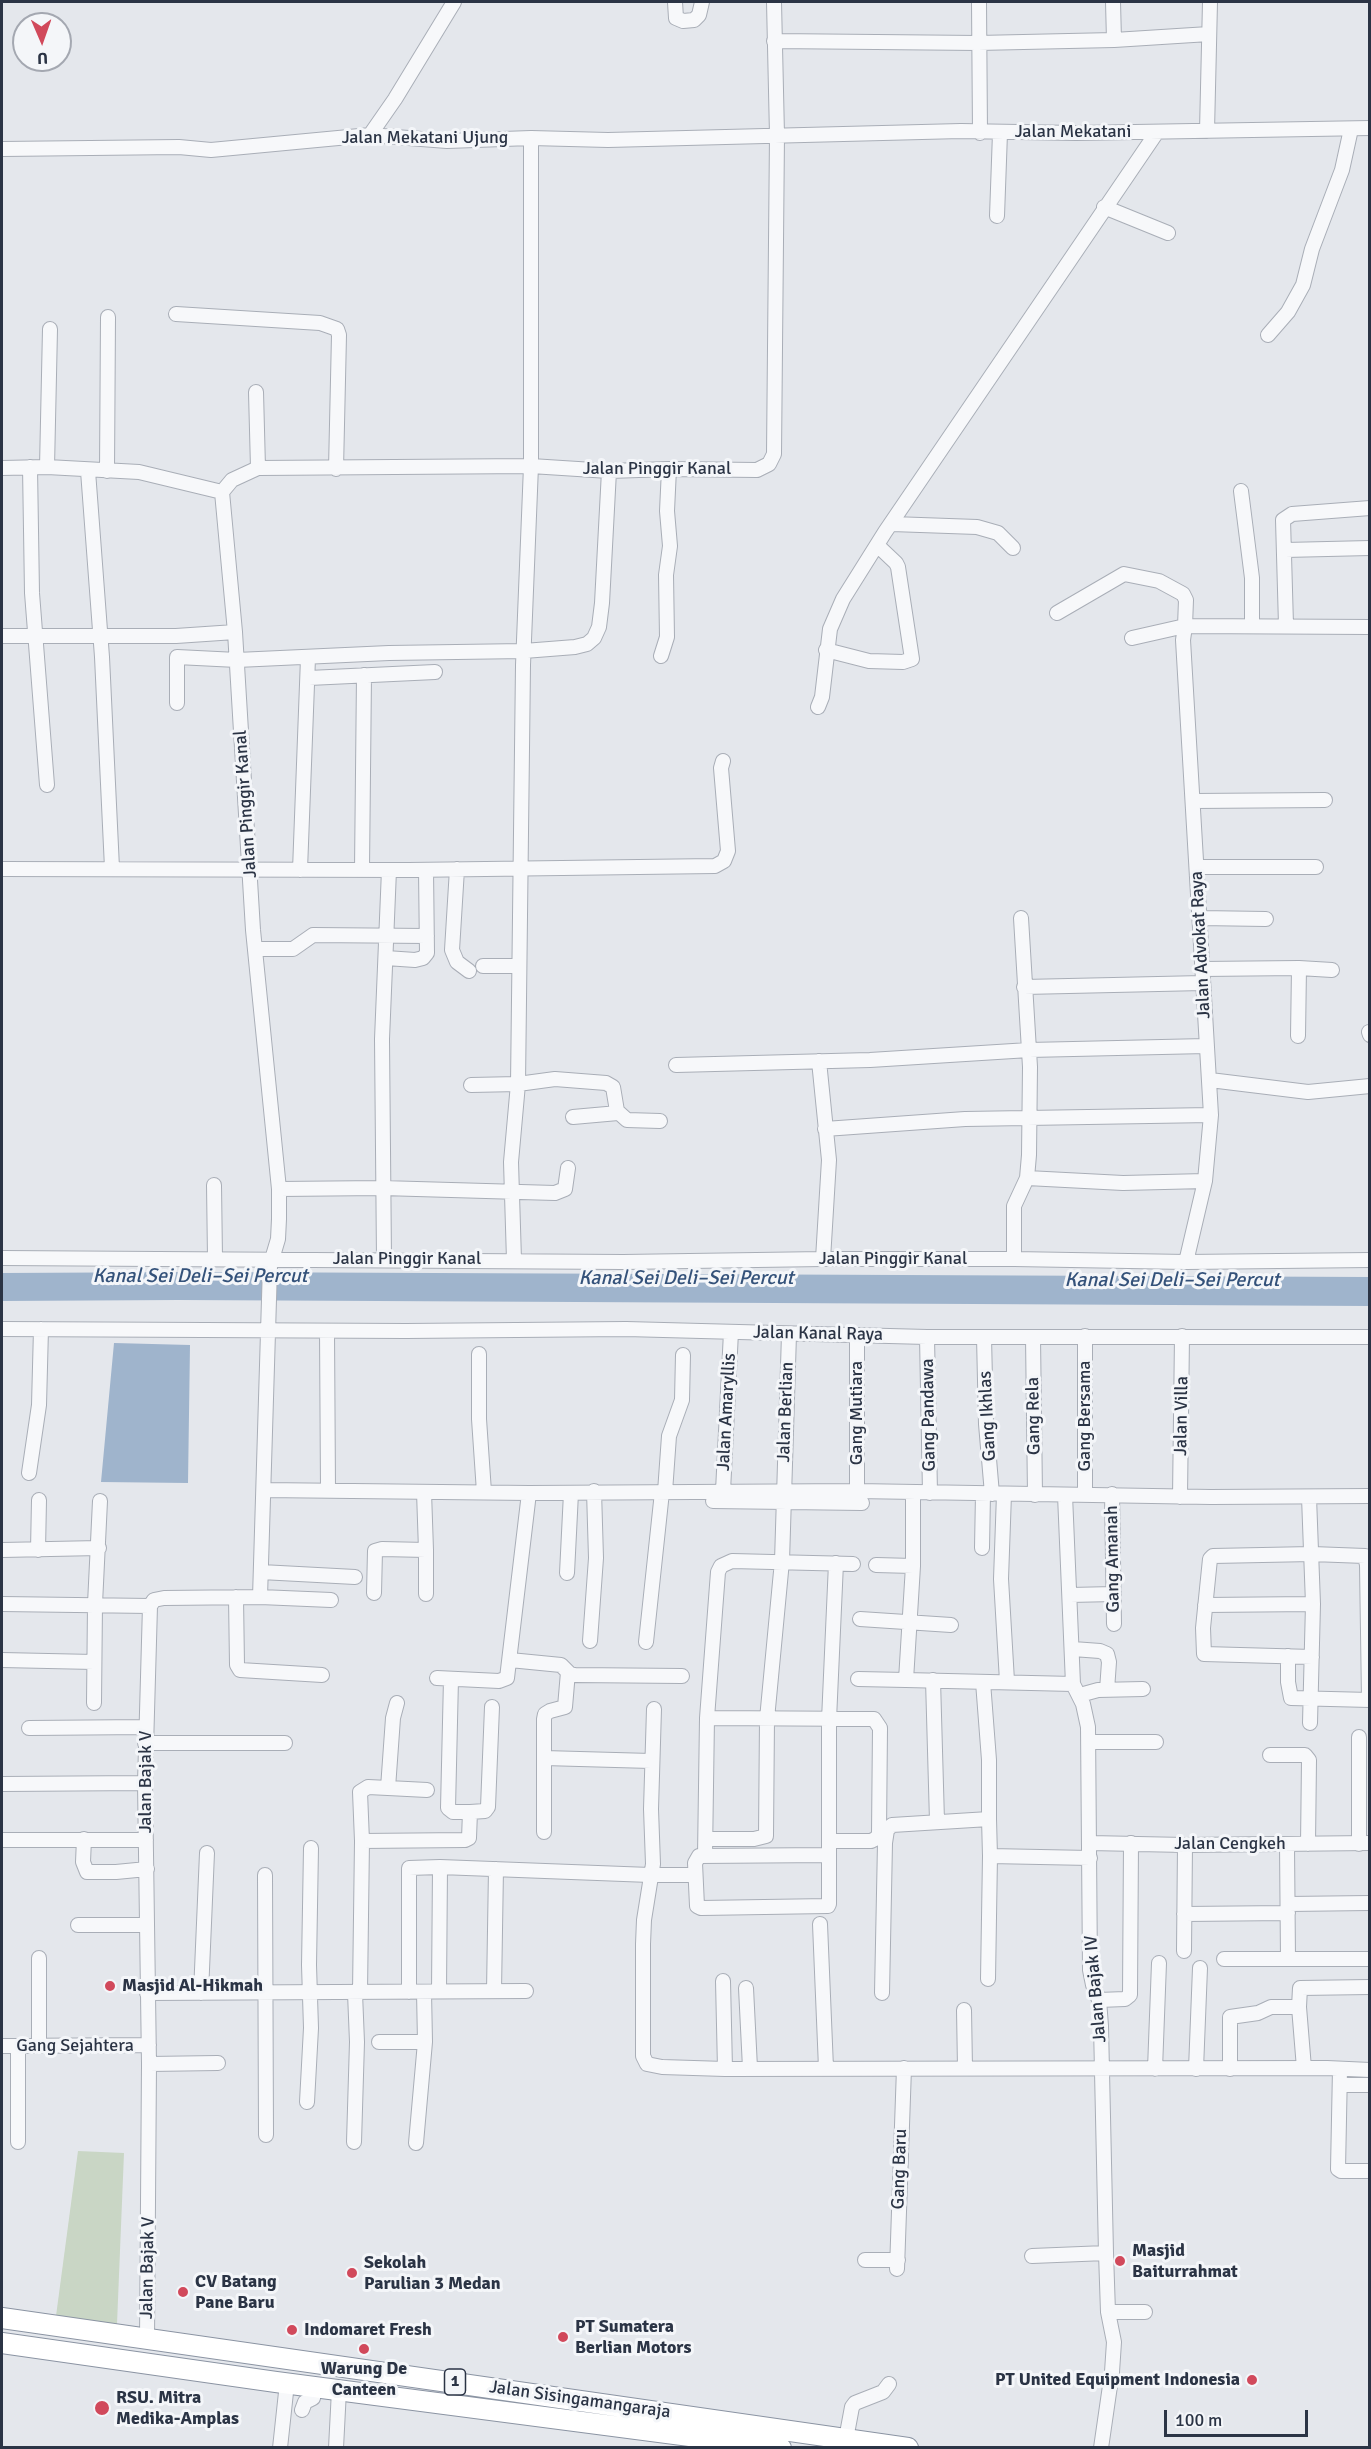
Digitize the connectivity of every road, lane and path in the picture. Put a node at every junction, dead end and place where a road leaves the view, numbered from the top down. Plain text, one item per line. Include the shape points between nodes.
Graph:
1 (454, 2) edge
2 (675, 2) edge
3 (702, 2) edge
4 (771, 2) edge
5 (979, 2) edge
6 (1113, 2) edge
7 (1210, 2) edge
8 (1209, 34) junction
9 (1114, 40) junction
10 (774, 41) junction
11 (978, 43) junction
12 (1370, 128) edge
13 (1351, 129) junction
14 (1207, 131) junction
15 (1157, 132) junction
16 (980, 133) junction
17 (1000, 133) junction
18 (370, 135) junction
19 (777, 135) junction
20 (531, 138) junction
21 (2, 149) edge
22 (1104, 207) junction
23 (997, 216) dead end
24 (1168, 233) dead end
25 (176, 314) dead end
26 (108, 317) dead end
27 (50, 329) dead end
28 (1268, 334) dead end
29 (256, 392) dead end
30 (30, 466) junction
31 (531, 466) junction
32 (47, 467) junction
33 (2, 468) edge
34 (258, 468) junction
35 (336, 469) junction
36 (669, 469) junction
37 (88, 471) junction
38 (107, 471) junction
39 (609, 471) junction
40 (1241, 491) dead end
41 (222, 492) junction
42 (1370, 508) edge
43 (892, 524) junction
44 (877, 545) junction
45 (1012, 548) dead end
46 (1370, 548) edge
47 (1285, 550) junction
48 (1058, 614) dead end
49 (1252, 625) junction
50 (1286, 625) junction
51 (1185, 626) junction
52 (1370, 627) edge
53 (235, 632) junction
54 (2, 636) edge
55 (100, 636) junction
56 (35, 637) junction
57 (1132, 638) dead end
58 (826, 650) junction
59 (524, 651) junction
60 (661, 656) dead end
61 (308, 658) junction
62 (237, 660) junction
63 (435, 672) dead end
64 (364, 675) junction
65 (309, 678) junction
66 (177, 703) dead end
67 (818, 707) dead end
68 (723, 761) dead end
69 (47, 784) dead end
70 (1325, 800) dead end
71 (1194, 801) junction
72 (1197, 867) junction
73 (1316, 867) dead end
74 (112, 868) junction
75 (520, 868) junction
76 (2, 869) edge
77 (362, 869) junction
78 (458, 869) junction
79 (251, 870) junction
80 (300, 870) junction
81 (389, 870) junction
82 (426, 870) junction
83 (1021, 918) dead end
84 (1200, 918) junction
85 (1266, 919) dead end
86 (386, 936) junction
87 (427, 936) junction
88 (255, 950) junction
89 (386, 958) junction
90 (483, 966) dead end
91 (519, 966) junction
92 (1299, 968) junction
93 (1332, 970) dead end
94 (469, 971) dead end
95 (1203, 976) junction
96 (1024, 987) junction
97 (1298, 1036) dead end
98 (1206, 1046) junction
99 (1029, 1050) junction
100 (819, 1061) junction
101 (676, 1065) dead end
102 (1210, 1080) junction
103 (518, 1084) junction
104 (471, 1085) dead end
105 (1370, 1086) edge
106 (618, 1113) junction
107 (1211, 1114) junction
108 (573, 1117) dead end
109 (1029, 1117) junction
110 (660, 1121) dead end
111 (825, 1129) junction
112 (568, 1168) dead end
113 (1027, 1178) junction
114 (1205, 1181) junction
115 (214, 1185) dead end
116 (382, 1188) junction
117 (279, 1189) junction
118 (512, 1192) junction
119 (2, 1258) edge
120 (216, 1258) junction
121 (384, 1259) junction
122 (823, 1259) junction
123 (1014, 1259) junction
124 (514, 1260) junction
125 (1370, 1260) edge
126 (271, 1262) junction
127 (1186, 1262) junction
128 (268, 1327) junction
129 (2, 1329) edge
130 (41, 1329) junction
131 (327, 1331) junction
132 (731, 1332) junction
133 (789, 1334) junction
134 (857, 1335) junction
135 (1033, 1336) junction
136 (1085, 1336) junction
137 (1182, 1336) junction
138 (927, 1337) junction
139 (984, 1337) junction
140 (1370, 1337) edge
141 (480, 1354) dead end
142 (683, 1355) dead end
143 (29, 1473) dead end
144 (264, 1490) junction
145 (328, 1490) junction
146 (594, 1491) junction
147 (723, 1491) junction
148 (424, 1492) junction
149 (484, 1492) junction
150 (663, 1492) junction
151 (913, 1492) junction
152 (529, 1493) junction
153 (571, 1493) junction
154 (930, 1493) junction
155 (993, 1494) junction
156 (1112, 1494) junction
157 (1035, 1495) junction
158 (1065, 1495) junction
159 (1085, 1495) junction
160 (1370, 1496) edge
161 (783, 1497) junction
162 (859, 1497) junction
163 (1180, 1497) junction
164 (1309, 1497) junction
165 (39, 1500) dead end
166 (100, 1501) dead end
167 (713, 1501) dead end
168 (99, 1548) junction
169 (982, 1548) dead end
170 (2, 1550) edge
171 (38, 1550) junction
172 (426, 1550) junction
173 (1312, 1554) junction
174 (782, 1560) junction
175 (836, 1563) junction
176 (853, 1564) dead end
177 (876, 1565) dead end
178 (913, 1566) junction
179 (261, 1572) junction
180 (567, 1573) dead end
181 (355, 1577) dead end
182 (374, 1593) dead end
183 (426, 1594) dead end
184 (1114, 1594) junction
185 (1070, 1595) junction
186 (236, 1597) junction
187 (260, 1597) junction
188 (331, 1600) dead end
189 (2, 1604) edge
190 (1313, 1604) junction
191 (95, 1605) junction
192 (1205, 1605) junction
193 (150, 1606) junction
194 (860, 1619) dead end
195 (910, 1622) junction
196 (1114, 1624) dead end
197 (951, 1625) dead end
198 (590, 1641) dead end
199 (646, 1642) dead end
200 (1073, 1649) junction
201 (1288, 1656) junction
202 (1312, 1657) junction
203 (2, 1660) edge
204 (510, 1660) junction
205 (94, 1662) junction
206 (568, 1671) junction
207 (322, 1675) dead end
208 (682, 1676) dead end
209 (437, 1678) dead end
210 (452, 1679) junction
211 (858, 1679) dead end
212 (906, 1680) junction
213 (933, 1680) junction
214 (1007, 1681) junction
215 (983, 1682) junction
216 (1143, 1689) dead end
217 (1076, 1690) junction
218 (1107, 1690) junction
219 (1310, 1698) junction
220 (1369, 1700) edge
221 (94, 1703) dead end
222 (397, 1703) dead end
223 (492, 1707) dead end
224 (654, 1709) dead end
225 (707, 1718) junction
226 (767, 1719) junction
227 (829, 1720) junction
228 (1310, 1723) dead end
229 (146, 1727) junction
230 (29, 1728) dead end
231 (1359, 1737) dead end
232 (1089, 1742) junction
233 (1156, 1742) dead end
234 (145, 1743) junction
235 (285, 1743) dead end
236 (1269, 1755) dead end
237 (544, 1758) junction
238 (651, 1761) junction
239 (145, 1783) junction
240 (2, 1784) edge
241 (388, 1788) junction
242 (427, 1790) dead end
243 (470, 1812) junction
244 (989, 1819) junction
245 (937, 1821) junction
246 (544, 1832) dead end
247 (84, 1839) junction
248 (706, 1839) junction
249 (2, 1840) edge
250 (146, 1840) junction
251 (362, 1840) junction
252 (1090, 1843) junction
253 (1131, 1843) junction
254 (1308, 1844) junction
255 (1364, 1844) edge
256 (1185, 1845) junction
257 (1287, 1845) junction
258 (311, 1848) dead end
259 (829, 1848) junction
260 (207, 1853) dead end
261 (705, 1855) junction
262 (990, 1856) junction
263 (1090, 1858) junction
264 (440, 1867) junction
265 (147, 1869) junction
266 (496, 1869) junction
267 (264, 1875) dead end
268 (650, 1875) junction
269 (692, 1875) dead end
270 (1370, 1903) edge
271 (1288, 1908) junction
272 (1184, 1914) junction
273 (820, 1924) dead end
274 (78, 1925) dead end
275 (147, 1925) junction
276 (1184, 1951) dead end
277 (39, 1958) dead end
278 (1224, 1959) dead end
279 (1288, 1959) junction
280 (1370, 1959) edge
281 (1159, 1963) dead end
282 (1200, 1968) dead end
283 (988, 1979) dead end
284 (723, 1981) dead end
285 (1370, 1987) edge
286 (746, 1988) dead end
287 (439, 1991) junction
288 (494, 1991) junction
289 (526, 1991) dead end
290 (357, 1992) junction
291 (409, 1992) junction
292 (424, 1992) junction
293 (201, 1993) junction
294 (265, 1993) junction
295 (310, 1993) junction
296 (882, 1993) dead end
297 (147, 1994) junction
298 (1099, 2000) junction
299 (1299, 2007) junction
300 (964, 2010) dead end
301 (379, 2042) dead end
302 (425, 2042) junction
303 (149, 2045) junction
304 (2, 2046) edge
305 (18, 2046) junction
306 (39, 2046) junction
307 (218, 2063) dead end
308 (149, 2064) junction
309 (725, 2068) junction
310 (750, 2068) junction
311 (826, 2068) junction
312 (904, 2068) junction
313 (965, 2068) junction
314 (1304, 2068) junction
315 (1102, 2069) junction
316 (1155, 2069) junction
317 (1196, 2069) junction
318 (1230, 2069) junction
319 (1340, 2069) junction
320 (1370, 2070) edge
321 (1340, 2085) junction
322 (1370, 2085) edge
323 (307, 2102) dead end
324 (266, 2135) dead end
325 (18, 2142) dead end
326 (354, 2142) dead end
327 (416, 2143) dead end
328 (1370, 2171) edge
329 (1106, 2253) junction
330 (1032, 2256) dead end
331 (865, 2260) dead end
332 (1108, 2312) junction
333 (1145, 2312) dead end
334 (2, 2318) edge
335 (147, 2339) junction
336 (2, 2343) edge
337 (287, 2383) junction
338 (889, 2384) dead end
339 (315, 2387) junction
340 (339, 2390) junction
341 (302, 2410) dead end
342 (846, 2439) junction
343 (280, 2448) edge
344 (336, 2448) edge
345 (782, 2448) edge
346 (908, 2448) edge
347 (1101, 2448) edge

1 - 18 street
2 - 3 street via 676,18 682,21 694,20
4 - 10 street
5 - 11 street
6 - 9 street
7 - 8 street
8 - 9 street
8 - 14 street
9 - 11 street
10 - 11 street
10 - 19 street
11 - 16 street
12 - 13 street, Jalan Mekatani
13 - 14 street, Jalan Mekatani
13 - 28 street via 1342,170 1312,249 1303,285 1288,312
14 - 15 street, Jalan Mekatani
15 - 17 street, Jalan Mekatani
15 - 22 street
16 - 17 street, Jalan Mekatani
16 - 19 street, Jalan Mekatani
17 - 23 street
18 - 20 street, Jalan Mekatani Ujung via 447,141
18 - 21 street, Jalan Mekatani Ujung via 211,150
19 - 20 street, Jalan Mekatani Ujung
19 - 36 street, Jalan Pinggir Kanal via 772,460 757,470
20 - 31 street
22 - 24 street
22 - 43 street
25 - 35 street via 320,323 338,329
26 - 38 street
27 - 32 street
29 - 34 street
30 - 32 street
30 - 33 street
30 - 56 street
31 - 35 street, Jalan Pinggir Kanal
31 - 39 street, Jalan Pinggir Kanal
31 - 59 street
32 - 37 street
34 - 35 street, Jalan Pinggir Kanal
34 - 41 street, Jalan Pinggir Kanal via 232,480
36 - 39 street, Jalan Pinggir Kanal
36 - 60 street via 667,637
37 - 38 street
37 - 55 street
38 - 41 street via 140,472
39 - 59 street via 602,603 594,638 575,647
40 - 49 street via 1252,578
41 - 53 street, Jalan Pinggir Kanal
42 - 47 street via 1288,515 1282,523
43 - 44 street
43 - 45 street via 977,527 998,533
44 - 58 street via 836,612
44 - 58 street via 897,563 912,659 869,662
46 - 47 street
47 - 50 street
48 - 51 street, Jalan Advokat Raya via 1124,574 1159,581 1183,594
49 - 50 street
49 - 51 street
50 - 52 street
51 - 57 street
51 - 71 street, Jalan Advokat Raya
53 - 55 street
53 - 62 street, Jalan Pinggir Kanal
54 - 56 street
55 - 56 street
55 - 74 street
56 - 69 street
58 - 67 street
59 - 61 street
59 - 75 street
61 - 62 street
61 - 65 street
62 - 66 street via 177,657
62 - 79 street, Jalan Pinggir Kanal
63 - 64 street
64 - 65 street
64 - 77 street
65 - 80 street
68 - 75 street via 728,851 721,864
70 - 71 street
71 - 72 street, Jalan Advokat Raya
72 - 73 street
72 - 84 street, Jalan Advokat Raya
74 - 76 street
74 - 79 street
75 - 78 street
75 - 91 street
77 - 80 street
77 - 81 street
78 - 82 street
78 - 94 street via 452,950 457,962
79 - 80 street
79 - 88 street, Jalan Pinggir Kanal
81 - 82 street
81 - 86 street
82 - 87 street
83 - 96 street
84 - 85 street
84 - 95 street, Jalan Advokat Raya
86 - 87 street
86 - 88 street via 313,936 293,949
86 - 89 street
87 - 89 street via 427,953 423,958
88 - 117 street, Jalan Pinggir Kanal
89 - 116 street
90 - 91 street
91 - 103 street
92 - 93 street
92 - 95 street
92 - 97 street
95 - 96 street
95 - 98 street, Jalan Advokat Raya
96 - 99 street
98 - 99 street
98 - 102 street, Jalan Advokat Raya
99 - 100 street
99 - 109 street
100 - 101 street
100 - 111 street
102 - 105 street via 1308,1092
102 - 107 street, Jalan Advokat Raya
103 - 104 street
103 - 106 street via 555,1079 606,1083 613,1087
103 - 118 street
106 - 108 street
106 - 110 street via 632,1121
107 - 109 street
107 - 114 street, Jalan Advokat Raya
109 - 111 street
109 - 113 street
111 - 122 street via 829,1160
112 - 118 street via 567,1186 562,1191
113 - 114 street via 1123,1183
113 - 123 street via 1014,1206
114 - 127 street, Jalan Advokat Raya
115 - 120 street
116 - 117 street
116 - 118 street
116 - 121 street
117 - 126 street, Jalan Pinggir Kanal via 278,1239
118 - 124 street
119 - 120 street, Jalan Pinggir Kanal
120 - 126 street, Jalan Pinggir Kanal
121 - 124 street, Jalan Pinggir Kanal
121 - 126 street, Jalan Pinggir Kanal
122 - 123 street, Jalan Pinggir Kanal
122 - 124 street, Jalan Pinggir Kanal
123 - 127 street, Jalan Pinggir Kanal
125 - 127 street, Jalan Pinggir Kanal
126 - 128 street
128 - 130 street
128 - 131 street, Jalan Kanal Raya
128 - 144 street
129 - 130 street
130 - 143 street via 39,1405
131 - 132 street, Jalan Kanal Raya
131 - 145 street
132 - 133 street, Jalan Kanal Raya
132 - 147 street, Jalan Amaryllis
133 - 134 street, Jalan Kanal Raya
133 - 161 street, Jalan Berlian
134 - 138 street, Jalan Kanal Raya
134 - 162 street, Gang Mutiara
135 - 136 street, Jalan Kanal Raya
135 - 139 street, Jalan Kanal Raya
135 - 157 street, Gang Rela
136 - 137 street, Jalan Kanal Raya
136 - 159 street, Gang Bersama
137 - 140 street, Jalan Kanal Raya
137 - 163 street, Jalan Villa
138 - 139 street, Jalan Kanal Raya
138 - 154 street, Gang Pandawa
139 - 155 street, Gang Ikhlas
141 - 149 street
142 - 150 street via 682,1400 669,1436
144 - 145 street
144 - 179 street
145 - 148 street
146 - 150 street
146 - 153 street
146 - 198 street via 596,1558
147 - 150 street
147 - 161 street
148 - 149 street
148 - 172 street
149 - 152 street
150 - 199 street
151 - 154 street
151 - 162 street
151 - 178 street
152 - 153 street
152 - 204 street
153 - 180 street
154 - 155 street
155 - 157 street
155 - 169 street
155 - 214 street
156 - 159 street
156 - 163 street
156 - 184 street, Gang Amanah
157 - 158 street
158 - 159 street
158 - 185 street, Jalan Bajak IV
160 - 164 street
161 - 162 street
161 - 167 street
161 - 174 street, Jalan Berlian
163 - 164 street
164 - 173 street
165 - 171 street
166 - 168 street
168 - 171 street
168 - 191 street
170 - 171 street
172 - 182 street via 375,1551
172 - 183 street
173 - 190 street
173 - 192 street via 1213,1556
173 - 220 street via 1366,1558
174 - 175 street
174 - 225 street via 732,1561 719,1569
174 - 226 street, Jalan Berlian
175 - 176 street
175 - 227 street
177 - 178 street
178 - 195 street
179 - 181 street
179 - 187 street
184 - 185 street
184 - 196 street, Gang Amanah
185 - 200 street, Jalan Bajak IV
186 - 187 street
186 - 193 street via 164,1598 154,1600
186 - 207 street via 240,1671
187 - 188 street
189 - 191 street
190 - 192 street
190 - 202 street
191 - 193 street
191 - 205 street
192 - 201 street via 1204,1654
193 - 229 street, Jalan Bajak V
194 - 195 street
195 - 197 street
195 - 212 street
200 - 217 street, Jalan Bajak IV
200 - 218 street via 1107,1654
201 - 202 street
201 - 219 street via 1289,1696
202 - 219 street
203 - 205 street
204 - 206 street via 564,1665
204 - 210 street via 505,1680
205 - 221 street
206 - 208 street via 575,1675
206 - 237 street via 565,1707 545,1714
209 - 210 street
210 - 243 street via 448,1808 453,1812
211 - 212 street
212 - 213 street
213 - 215 street
213 - 245 street
214 - 215 street
214 - 217 street
215 - 244 street
216 - 218 street
217 - 218 street
217 - 232 street, Jalan Bajak IV
219 - 220 street
219 - 228 street
222 - 241 street
223 - 243 street via 488,1808
224 - 238 street
225 - 226 street
225 - 248 street
226 - 227 street
226 - 248 street, Jalan Berlian via 766,1837
227 - 259 street
227 - 259 street via 874,1719 880,1728 881,1743 878,1836 871,1841
229 - 230 street
229 - 234 street, Jalan Bajak V
231 - 255 street
232 - 233 street
232 - 252 street, Jalan Bajak IV
234 - 235 street
234 - 239 street, Jalan Bajak V
236 - 254 street via 1305,1755 1309,1760
237 - 238 street
237 - 246 street
238 - 268 street via 654,1857
239 - 240 street
239 - 250 street, Jalan Bajak V
241 - 242 street
241 - 251 street via 368,1787 360,1792
243 - 251 street via 470,1834 465,1840
244 - 245 street
244 - 262 street
245 - 296 street via 897,1823 887,1830
247 - 249 street
247 - 250 street
247 - 265 street via 83,1862 87,1872
248 - 261 street
250 - 265 street, Jalan Bajak V
251 - 290 street
252 - 253 street, Jalan Cengkeh
252 - 263 street, Jalan Bajak IV
253 - 256 street, Jalan Cengkeh
253 - 298 street via 1130,1995 1125,1999
254 - 255 street, Jalan Cengkeh
254 - 257 street, Jalan Cengkeh
256 - 257 street, Jalan Cengkeh
256 - 272 street
257 - 271 street
258 - 295 street
259 - 261 street
259 - 261 street via 827,1906 701,1908 697,1903 695,1863 697,1856
260 - 293 street
262 - 263 street
262 - 283 street
263 - 298 street, Jalan Bajak IV via 1090,1970
264 - 266 street
264 - 287 street
264 - 291 street via 408,1870
265 - 275 street, Jalan Bajak V
266 - 268 street
266 - 288 street
267 - 294 street
268 - 269 street
268 - 309 street via 643,1936 644,2061 650,2066
270 - 271 street
271 - 272 street
271 - 279 street
272 - 276 street
273 - 311 street
274 - 275 street
275 - 297 street, Jalan Bajak V
277 - 306 street
278 - 279 street
279 - 280 street
281 - 316 street
282 - 317 street
284 - 309 street
285 - 299 street via 1301,1987
286 - 310 street
287 - 288 street
287 - 292 street
288 - 289 street
290 - 291 street
290 - 295 street
290 - 326 street
291 - 292 street
292 - 302 street
293 - 294 street
293 - 297 street
294 - 295 street
294 - 324 street
295 - 323 street
297 - 303 street, Jalan Bajak V
298 - 315 street, Jalan Bajak IV
299 - 314 street
299 - 318 street via 1271,2007 1230,2017
300 - 313 street
301 - 302 street
302 - 327 street
303 - 306 street, Gang Sejahtera
303 - 308 street, Jalan Bajak V
304 - 305 street, Gang Sejahtera
305 - 306 street, Gang Sejahtera
305 - 325 street
307 - 308 street
308 - 335 street, Jalan Bajak V
309 - 310 street
310 - 311 street
311 - 312 street
312 - 313 street
312 - 331 street, Gang Baru via 897,2264
313 - 315 street
314 - 318 street
314 - 319 street
315 - 316 street
315 - 329 street, Jalan Bajak IV
316 - 317 street
317 - 318 street
319 - 320 street
319 - 321 street
321 - 322 street
321 - 328 street via 1338,2169
329 - 330 street
329 - 332 street, Jalan Bajak IV
332 - 333 street
332 - 347 street, Jalan Bajak IV via 1114,2342
334 - 335 highway, Jalan Sisingamangaraja / 1
335 - 342 highway, Jalan Sisingamangaraja / 1
336 - 337 highway, Jalan Sisingamangaraja / 1
337 - 339 highway, Jalan Sisingamangaraja / 1
337 - 343 street
338 - 342 street via 877,2396 852,2407
339 - 340 highway, Jalan Sisingamangaraja / 1
339 - 341 street via 313,2398 305,2402
340 - 344 street
340 - 345 highway, Jalan Sisingamangaraja / 1
342 - 346 highway, Jalan Sisingamangaraja / 1

